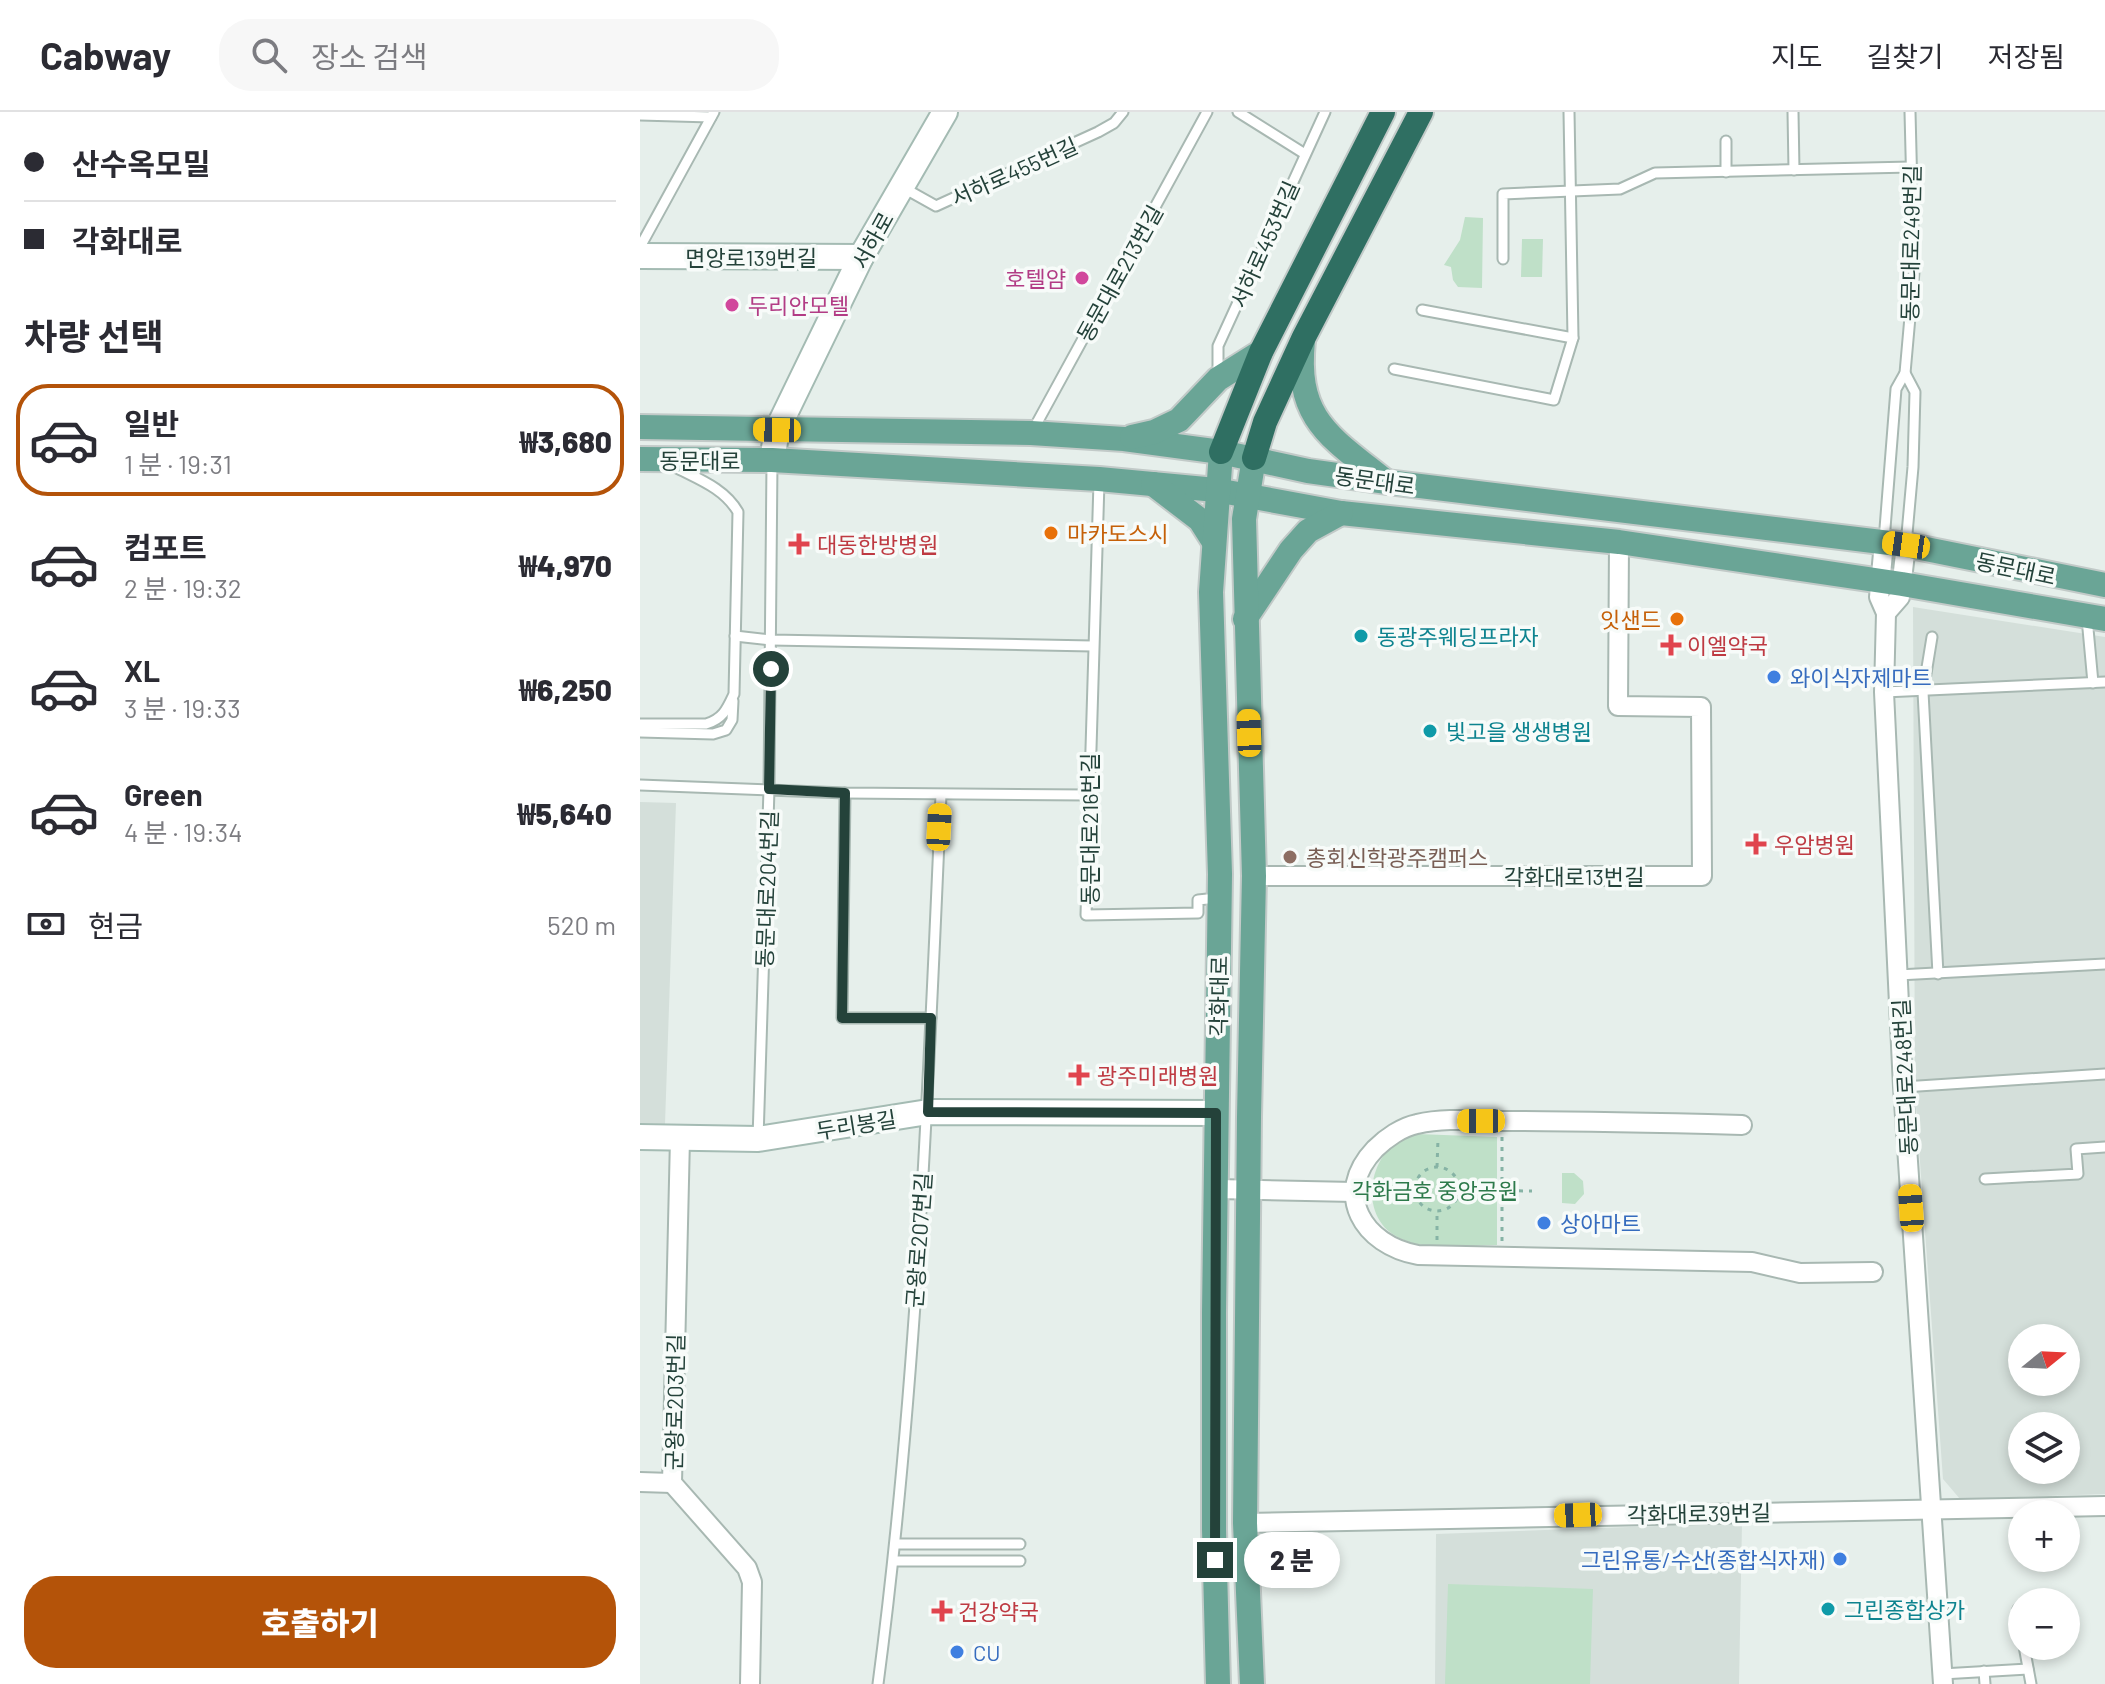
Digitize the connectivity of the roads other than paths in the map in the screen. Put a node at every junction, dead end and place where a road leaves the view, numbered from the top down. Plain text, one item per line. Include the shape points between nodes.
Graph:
1 (945, 112) edge
2 (1123, 112) edge
3 (1207, 112) edge
4 (1238, 112) edge
5 (1325, 112) edge
6 (1383, 112) edge
7 (1421, 112) edge
8 (1569, 112) edge
9 (1793, 112) edge
10 (1910, 112) edge
11 (640, 115) edge
12 (713, 115) edge
13 (1726, 141) dead end
14 (1305, 154) junction
15 (1911, 167) junction
16 (1794, 170) junction
17 (1726, 172) junction
18 (901, 187) junction
19 (1570, 191) junction
20 (640, 247) edge
21 (640, 256) edge
22 (861, 257) junction
23 (1503, 259) dead end
24 (1422, 310) dead end
25 (1304, 337) junction
26 (1573, 338) junction
27 (1261, 352) junction
28 (1394, 369) dead end
29 (1905, 373) junction
30 (1218, 379) junction
31 (640, 427) edge
32 (777, 430) junction
33 (1031, 433) junction
34 (1124, 439) junction
35 (1221, 452) junction
36 (1254, 458) junction
37 (651, 459) edge
38 (772, 460) junction
39 (1099, 479) junction
40 (1387, 482) junction
41 (1153, 484) junction
42 (1216, 490) junction
43 (1248, 495) junction
44 (1341, 513) junction
45 (1214, 542) junction
46 (1619, 542) junction
47 (1895, 543) junction
48 (1891, 582) junction
49 (2102, 582) edge
50 (2096, 617) edge
51 (1245, 619) junction
52 (735, 636) junction
53 (1932, 637) dead end
54 (771, 640) junction
55 (1092, 646) junction
56 (2105, 682) edge
57 (2093, 683) junction
58 (1884, 692) junction
59 (1923, 692) junction
60 (734, 694) junction
61 (640, 724) edge
62 (640, 732) edge
63 (640, 785) edge
64 (769, 789) junction
65 (845, 793) junction
66 (941, 795) junction
67 (1088, 795) junction
68 (1254, 876) junction
69 (1220, 898) junction
70 (2105, 964) edge
71 (1938, 974) junction
72 (1898, 975) junction
73 (931, 1018) junction
74 (2105, 1074) edge
75 (1903, 1087) junction
76 (928, 1112) junction
77 (1216, 1113) junction
78 (1742, 1125) dead end
79 (640, 1137) edge
80 (680, 1138) junction
81 (758, 1139) junction
82 (2105, 1147) edge
83 (1985, 1179) dead end
84 (1218, 1189) junction
85 (1249, 1190) junction
86 (1354, 1192) junction
87 (1873, 1272) dead end
88 (640, 1482) edge
89 (672, 1483) junction
90 (2105, 1506) edge
91 (1933, 1510) junction
92 (1245, 1523) junction
93 (896, 1544) junction
94 (1020, 1544) dead end
95 (894, 1561) junction
96 (1020, 1561) dead end
97 (2026, 1660) edge
98 (2028, 1669) junction
99 (1984, 1671) junction
100 (1942, 1679) edge
101 (750, 1684) edge
102 (878, 1684) edge
103 (1218, 1684) edge
104 (1252, 1684) edge
105 (1985, 1684) edge
106 (2031, 1684) edge

1 - 18 street, 서하로
2 - 18 lane, 서하로455번길 via 1098,132 936,206
3 - 33 lane, 동문대로213번길
4 - 14 lane
5 - 14 lane, 서하로453번길
6 - 27 highway
7 - 25 highway
8 - 19 lane
9 - 16 lane
10 - 15 lane, 동문대로249번길
11 - 12 lane
12 - 20 lane
13 - 17 lane
14 - 30 lane, 서하로453번길 via 1218,346
15 - 16 lane
15 - 29 lane, 동문대로249번길 via 1914,272
16 - 17 lane
17 - 19 lane via 1655,173 1620,189
18 - 22 street, 서하로
19 - 23 lane via 1503,194
19 - 26 lane
21 - 22 street, 면앙로139번길
22 - 32 street, 서하로
24 - 26 lane
25 - 36 highway
25 - 40 main road via 1303,390 1315,415 1328,435
26 - 28 lane via 1554,400
27 - 30 main road
27 - 35 highway
29 - 47 lane, 동문대로249번길 via 1896,389
29 - 47 lane, 동문대로249번길 via 1915,392 1913,467
30 - 34 main road via 1179,420
31 - 32 main road, 동문대로
32 - 33 main road, 동문대로
32 - 38 street, 서하로
33 - 34 main road, 동문대로
34 - 35 main road, 동문대로
35 - 36 main road, 동문대로
35 - 42 main road, 각화대로
36 - 40 main road, 동문대로
36 - 43 main road, 각화대로
37 - 38 main road, 동문대로
37 - 52 lane via 716,488 738,512
38 - 39 main road, 동문대로
38 - 54 lane, 동문대로204번길
39 - 41 main road, 동문대로
39 - 55 lane, 동문대로216번길
40 - 47 main road, 동문대로
41 - 42 main road, 동문대로
41 - 45 main road via 1200,520
42 - 43 main road, 동문대로
42 - 45 main road, 각화대로
43 - 44 main road, 동문대로
43 - 51 main road, 각화대로
44 - 46 main road, 동문대로
44 - 51 main road via 1308,531
45 - 69 main road, 각화대로
46 - 48 main road, 동문대로
46 - 68 street, 각화대로13번길 via 1618,706 1701,707 1702,876
47 - 48 street, 동문대로248번길
47 - 49 main road, 동문대로
48 - 50 main road, 동문대로
48 - 58 street, 동문대로248번길 via 1879,597 1886,613
50 - 57 lane
51 - 68 main road, 각화대로
52 - 54 lane
52 - 60 lane
53 - 59 lane
54 - 55 lane
54 - 64 lane, 동문대로204번길
55 - 67 lane, 동문대로216번길
56 - 57 lane
57 - 59 lane
58 - 59 lane
58 - 72 street, 동문대로248번길
59 - 71 lane
60 - 61 lane via 725,713 706,724
60 - 62 lane via 726,730
63 - 64 lane
64 - 65 lane
64 - 81 lane, 동문대로204번길
65 - 66 lane
65 - 73 lane via 842,1018
66 - 67 lane
66 - 73 lane, 군왕로207번길
67 - 69 lane, 동문대로216번길 via 1086,915 1198,913 1198,900
68 - 85 main road, 각화대로
69 - 77 main road, 각화대로
70 - 71 lane
71 - 72 lane
72 - 75 street, 동문대로248번길
73 - 76 lane, 군왕로207번길
74 - 75 lane
75 - 91 street, 동문대로248번길
76 - 77 street, 두리봉길
76 - 81 street, 두리봉길
76 - 93 lane, 군왕로207번길
77 - 84 main road, 각화대로
78 - 86 street via 1416,1124 1380,1144 1358,1169
79 - 80 street, 두리봉길
80 - 81 street, 두리봉길
80 - 89 street, 군왕로203번길
82 - 83 lane via 2076,1149 2078,1174
84 - 85 street
84 - 103 main road, 각화대로
85 - 86 street
85 - 92 main road, 각화대로
86 - 87 street via 1363,1220 1403,1252 1752,1262 1800,1273
88 - 89 street
89 - 101 street, 군왕로203번길 via 747,1568 752,1582
90 - 91 street, 각화대로39번길
91 - 92 street, 각화대로39번길
91 - 100 street, 동문대로248번길
92 - 104 main road, 각화대로
93 - 94 lane
93 - 95 lane, 군왕로207번길
95 - 96 lane
95 - 102 lane, 군왕로207번길
97 - 98 lane
98 - 99 lane
98 - 106 lane
99 - 100 lane
99 - 105 lane

